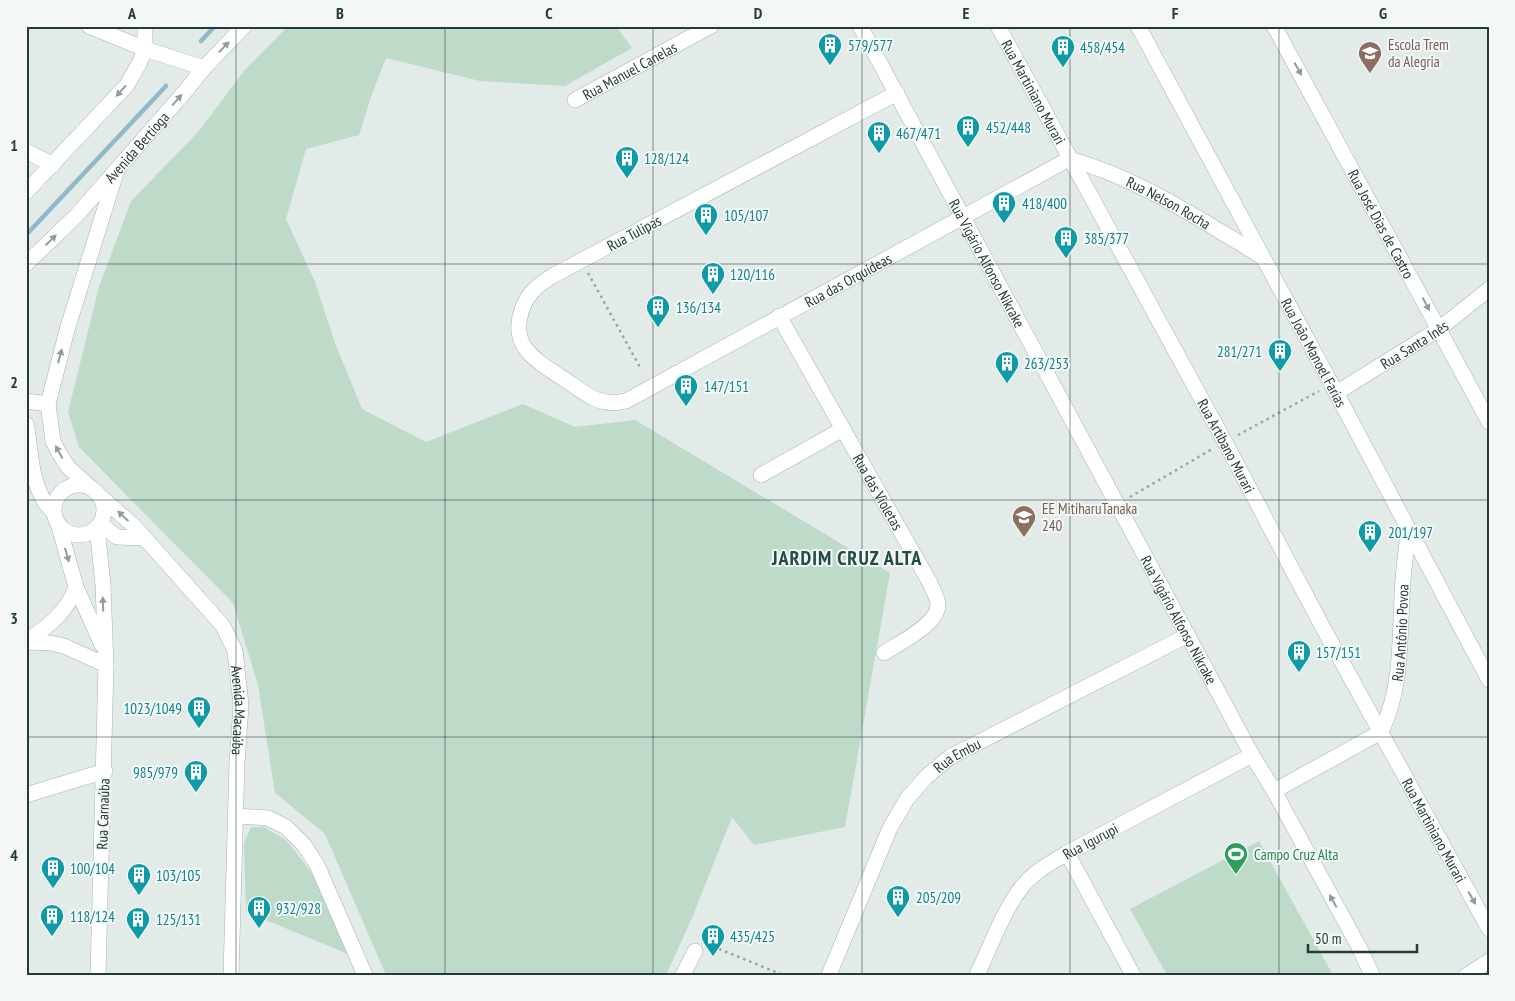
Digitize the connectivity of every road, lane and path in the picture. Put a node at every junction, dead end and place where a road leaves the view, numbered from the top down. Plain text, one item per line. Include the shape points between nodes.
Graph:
1 (89, 26) edge
2 (146, 26) edge
3 (244, 26) edge
4 (712, 26) edge
5 (860, 26) edge
6 (998, 26) edge
7 (1138, 26) edge
8 (1274, 26) edge
9 (145, 49) junction
10 (204, 68) junction
11 (897, 93) junction
12 (575, 100) dead end
13 (26, 151) edge
14 (1069, 159) junction
15 (53, 165) junction
16 (117, 170) junction
17 (26, 192) edge
18 (962, 217) junction
19 (1262, 256) junction
20 (26, 264) edge
21 (585, 267) dead end
22 (1489, 289) edge
23 (780, 316) junction
24 (1439, 329) junction
25 (641, 369) dead end
26 (1334, 389) junction
27 (26, 401) edge
28 (626, 401) joint
29 (48, 404) junction
30 (1489, 422) edge
31 (26, 424) edge
32 (842, 429) junction
33 (1225, 442) junction
34 (28, 450) edge
35 (761, 475) dead end
36 (96, 493) junction
37 (1117, 504) junction
38 (55, 517) junction
39 (99, 525) junction
40 (1408, 530) junction
41 (143, 538) junction
42 (76, 587) junction
43 (1188, 635) junction
44 (26, 641) edge
45 (884, 653) dead end
46 (106, 659) junction
47 (1489, 680) edge
48 (1381, 732) junction
49 (1252, 755) junction
50 (105, 771) junction
51 (1274, 791) junction
52 (26, 795) edge
53 (237, 816) junction
54 (1067, 853) junction
55 (1489, 929) edge
56 (695, 951) joint
57 (1489, 961) edge
58 (98, 975) edge
59 (232, 975) edge
60 (365, 975) edge
61 (683, 975) edge
62 (784, 975) edge
63 (829, 975) edge
64 (978, 975) edge
65 (1133, 975) edge
66 (1372, 975) edge
67 (1466, 975) edge

1 - 9 street
2 - 9 street
10 -> 3 street, Avenida Bertioga
4 - 12 street, Rua Manuel Canelas
5 - 11 street, Rua Vigário Alfonso Nikrake
6 - 14 street, Rua Martiniano Murari
7 - 19 street, Rua João Manoel Farias
8 -> 24 street, Rua José Dias de Castro
9 - 10 street
9 -> 15 street via 127,85
16 -> 10 street, Avenida Bertioga
11 - 18 street, Rua Vigário Alfonso Nikrake
11 - 28 street, Rua Tulipas via 554,275 531,292 518,329 525,348 594,399 607,404
13 - 15 street
14 - 18 street, Rua das Orquídeas
14 - 19 street, Rua Nelson Rocha via 1095,166 1153,192
14 - 33 street, Rua Artibano Murari
15 - 17 street
20 -> 16 street, Avenida Bertioga via 76,216
29 -> 16 street via 67,330
18 - 23 street, Rua das Orquídeas
18 - 37 street, Rua Vigário Alfonso Nikrake
19 - 26 street, Rua João Manoel Farias
21 - 25 path
22 - 24 street, Rua Santa Inês
23 - 28 street, Rua das Orquídeas
23 - 32 street, Rua das Violetas
24 - 26 street, Rua Santa Inês
24 - 30 street, Rua José Dias de Castro
26 - 33 path
26 - 40 street, Rua João Manoel Farias
27 - 29 street
36 -> 29 street, Avenida Macaúba via 68,467 59,453 53,441
31 - 34 street
32 - 35 street
32 - 45 street, Rua das Violetas via 930,583 938,604 937,612 928,624
33 - 37 path
33 - 48 street, Rua Artibano Murari
34 - 38 street via 43,500
36 - 38 street via 82,485 65,489 59,495
36 - 39 street via 104,508
41 -> 36 street, Avenida Macaúba
37 - 43 street, Rua Vigário Alfonso Nikrake
38 - 39 street via 63,529 78,535 87,534
38 -> 42 street
39 - 41 street via 117,537
46 -> 39 street, Rua Carnaúba
40 - 47 street, Rua João Manoel Farias
40 - 48 street, Rua Antônio Povoa via 1400,653 1391,713
41 - 53 street, Avenida Macaúba via 223,626 235,651 241,704
42 - 44 street via 66,609 45,630
42 - 46 street
43 - 49 street, Rua Vigário Alfonso Nikrake
43 - 63 street, Rua Embu via 950,757 926,777 907,799 890,828
44 - 46 street via 64,646
46 - 50 street, Rua Carnaúba
48 - 51 street
48 -> 55 street, Rua Martiniano Murari
49 - 51 street, Rua Vigário Alfonso Nikrake
49 - 54 street, Rua Igurupi
50 - 52 street
50 - 58 street, Rua Carnaúba
66 -> 51 street, Rua Vigário Alfonso Nikrake
53 - 59 street, Avenida Macaúba
53 - 60 street via 268,818 286,828 304,845 317,866
54 - 64 street, Rua Igurupi via 1040,870 1021,888
54 - 65 street
56 - 61 street
56 - 62 path via 707,944
57 - 67 street

